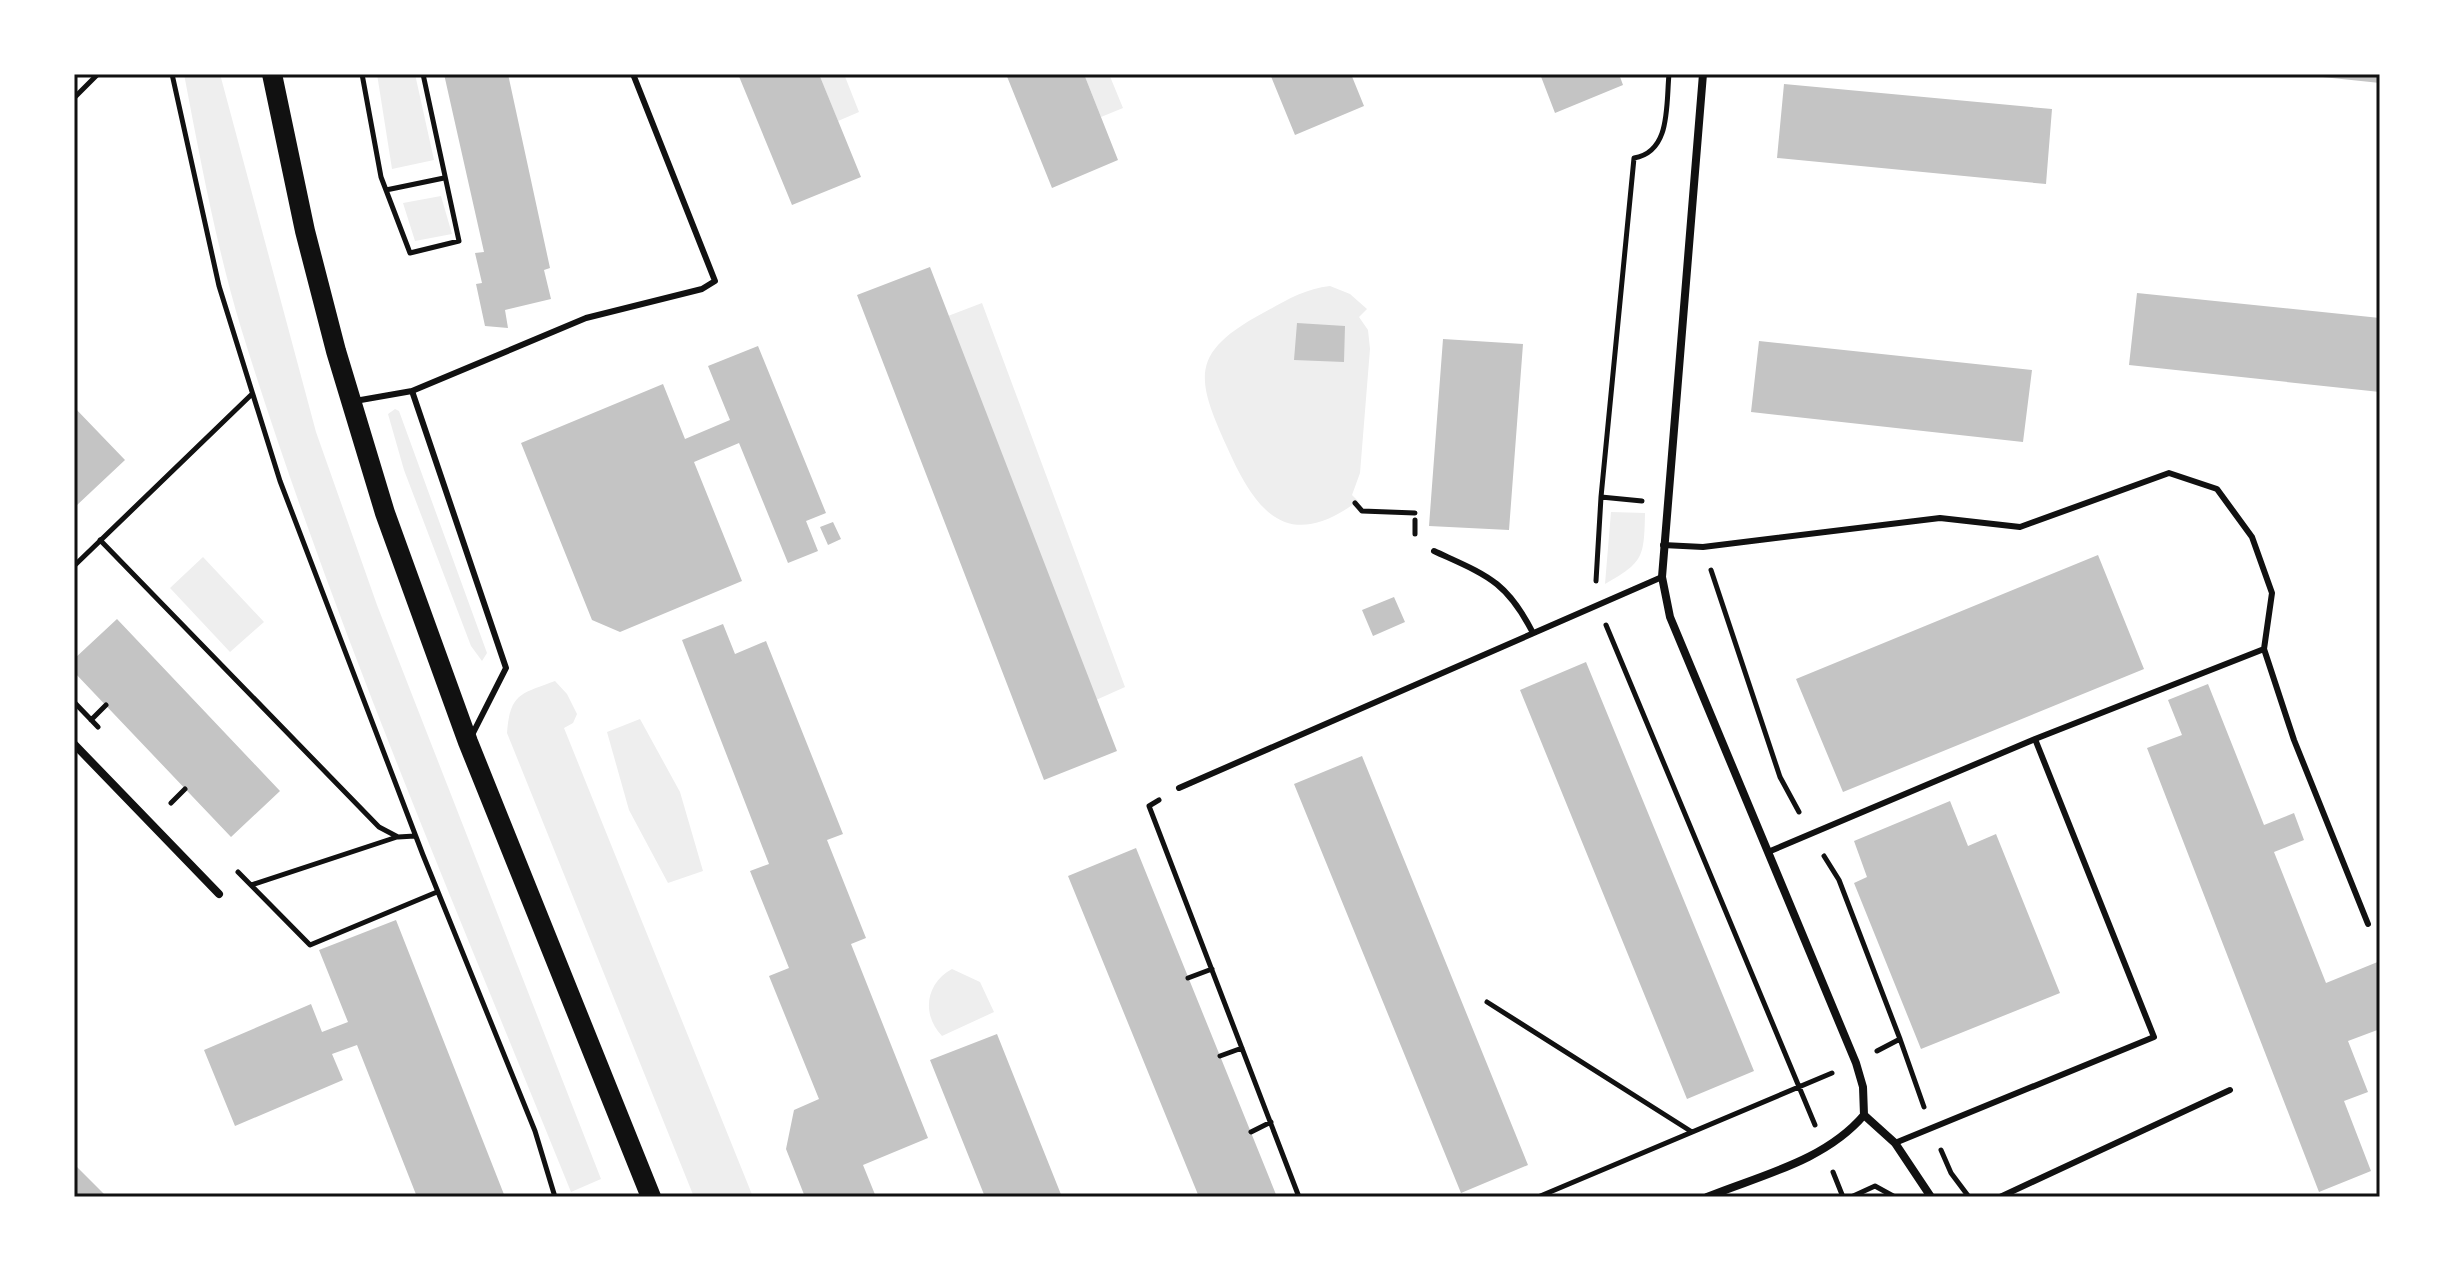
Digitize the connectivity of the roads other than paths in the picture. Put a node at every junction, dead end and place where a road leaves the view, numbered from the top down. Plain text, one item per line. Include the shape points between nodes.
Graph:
1 (272, 74) edge
2 (633, 74) edge
3 (1703, 74) edge
4 (412, 391) junction
5 (352, 401) junction
6 (1663, 545) junction
7 (1434, 551) dead end
8 (1662, 577) junction
9 (1533, 633) junction
10 (2264, 649) junction
11 (2035, 739) junction
12 (468, 742) junction
13 (74, 744) edge
14 (1179, 788) road end
15 (1768, 852) junction
16 (219, 894) dead end
17 (2368, 924) dead end
18 (2230, 1090) dead end
19 (1864, 1115) junction
20 (1895, 1143) junction
21 (651, 1197) edge
22 (1707, 1197) edge
23 (1931, 1197) edge
24 (2000, 1197) edge

1 - 5 main road via 305,231
2 - 4 lane via 715,281 702,289 586,318
3 - 6 street
4 - 5 lane
4 - 12 lane via 506,668
5 - 12 main road via 390,527
6 - 8 street
6 - 10 lane via 1703,547 1940,518 2020,527 2169,473 2217,489 2252,537 2272,593
7 - 9 lane via 1493,578 1518,604
8 - 9 lane
8 - 15 street via 1670,617
9 - 14 lane
10 - 11 lane
10 - 17 lane via 2294,740
11 - 15 lane
11 - 20 lane via 2154,1037
12 - 21 main road
13 - 16 street
15 - 19 street via 1856,1063
18 - 24 lane
19 - 20 street
19 - 22 street via 1825,1150
20 - 23 street

